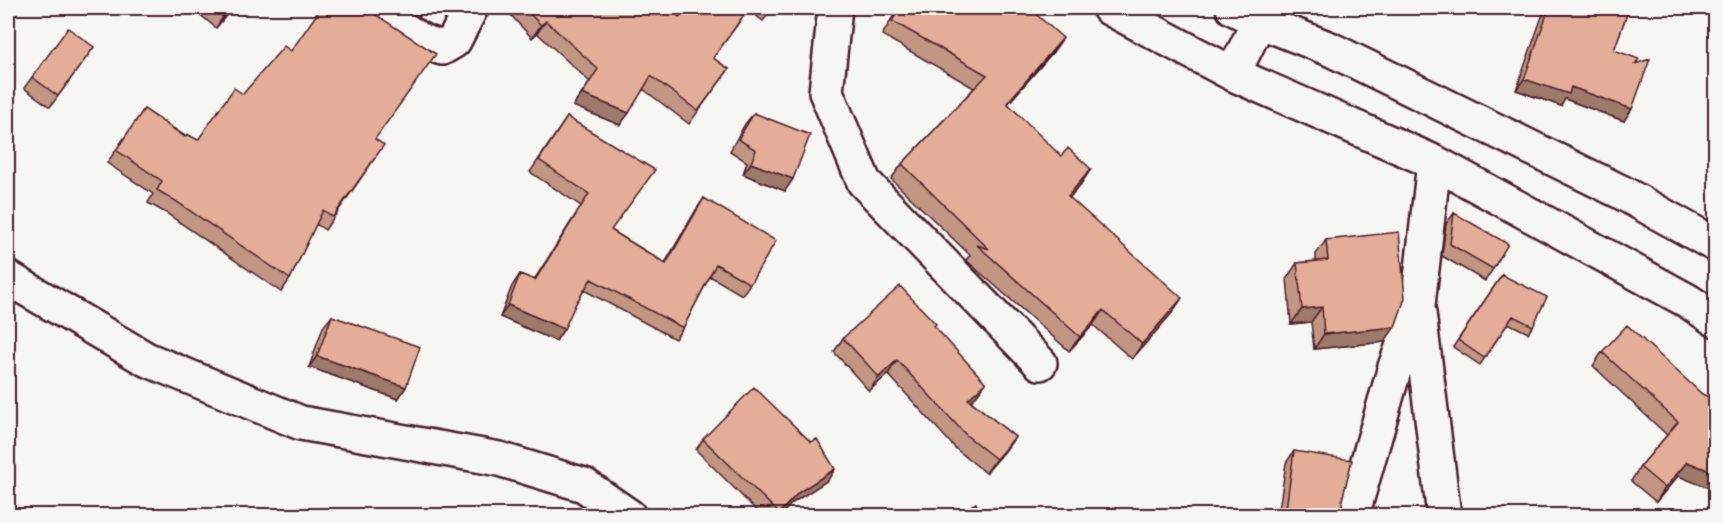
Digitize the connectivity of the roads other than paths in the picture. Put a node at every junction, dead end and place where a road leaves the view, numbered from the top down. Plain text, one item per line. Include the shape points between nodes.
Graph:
1 (371, 8) edge
2 (471, 8) edge
3 (835, 8) edge
4 (1109, 8) edge
5 (1246, 14) edge
6 (1233, 74) junction
7 (1434, 162) junction
8 (1716, 245) edge
9 (8, 278) edge
10 (1418, 305) junction
11 (1716, 320) edge
12 (1040, 363) dead end
13 (629, 516) edge
14 (1352, 516) edge
15 (1444, 516) edge

1 - 2 street via 422,41 442,48 454,41
3 - 12 street via 826,92 864,182
4 - 6 street
5 - 6 street
5 - 8 street via 1330,49 1548,156
6 - 7 street
7 - 10 street
7 - 11 street
9 - 13 street via 146,359 301,423 500,459 584,485
10 - 14 street via 1395,367
10 - 15 street

